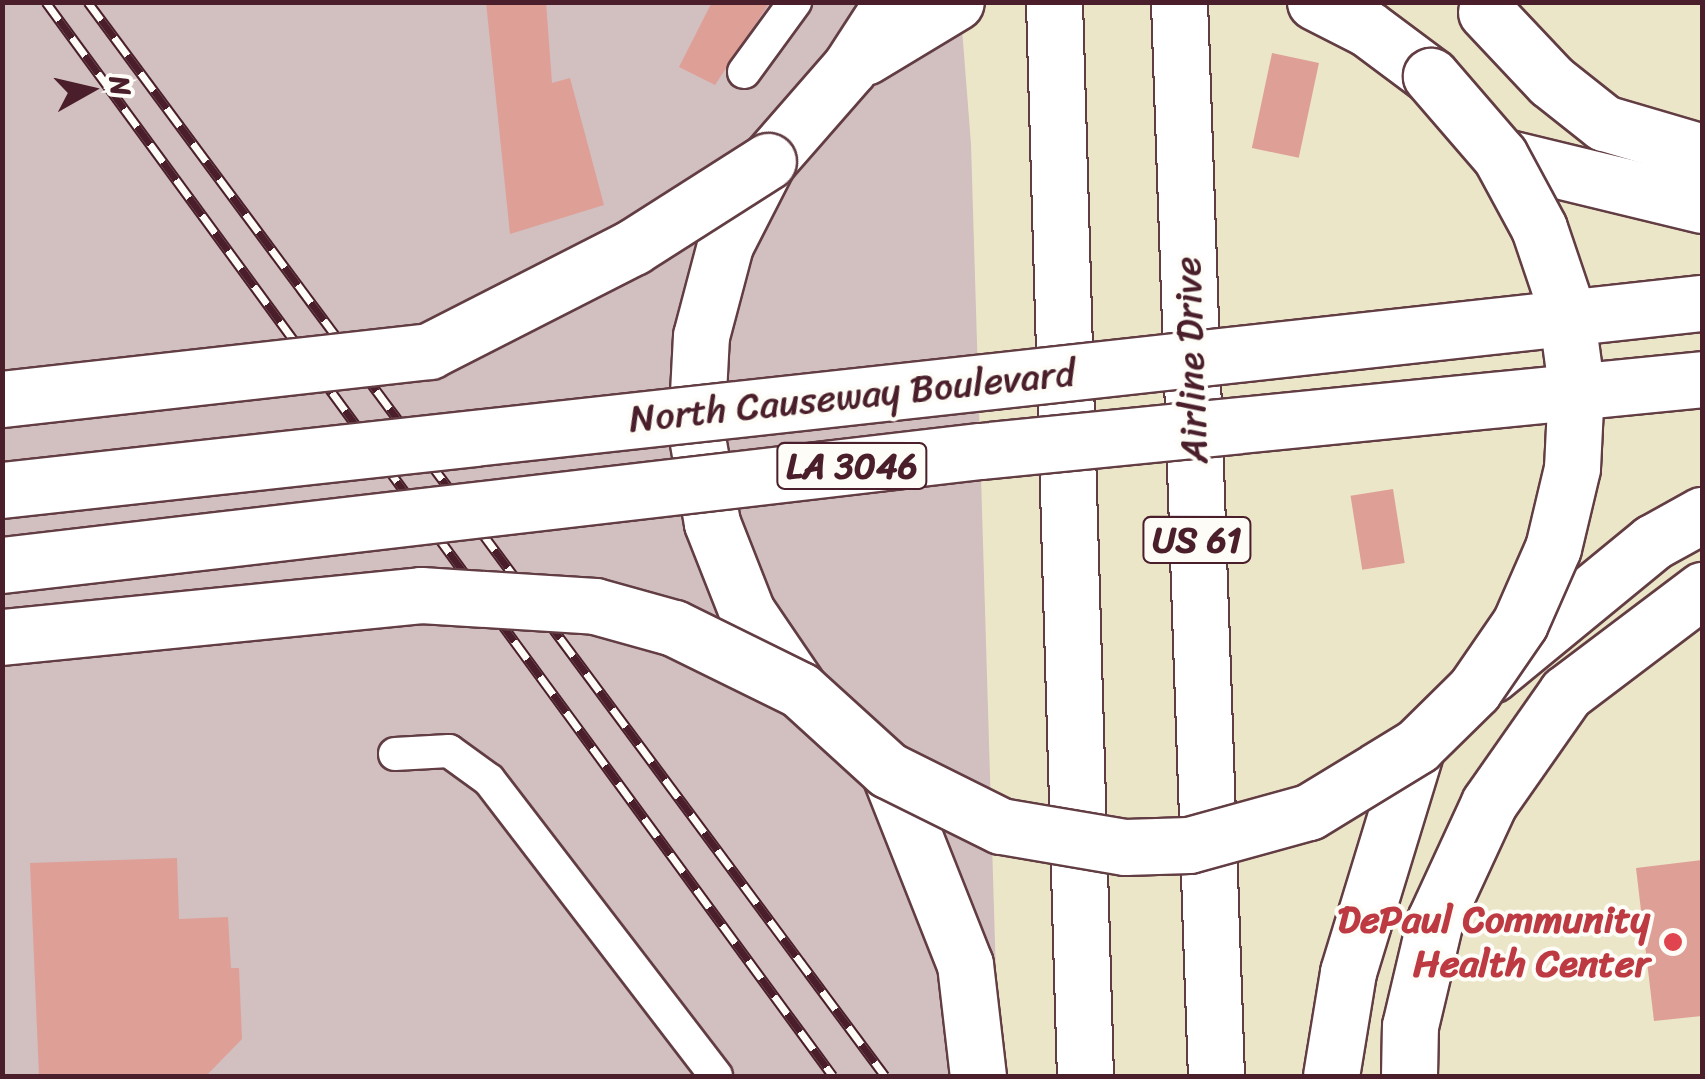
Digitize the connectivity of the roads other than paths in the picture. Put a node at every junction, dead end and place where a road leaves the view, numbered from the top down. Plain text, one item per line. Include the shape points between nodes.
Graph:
1 (795, 2) edge
2 (892, 2) edge
3 (956, 2) edge
4 (1054, 2) edge
5 (1179, 2) edge
6 (1316, 2) edge
7 (1391, 2) edge
8 (1486, 12) dead end
9 (850, 67) junction
10 (744, 72) dead end
11 (1431, 76) junction
12 (1702, 152) edge
13 (1500, 156) junction
14 (768, 161) junction
15 (1702, 206) edge
16 (1702, 303) edge
17 (1702, 379) edge
18 (2, 399) edge
19 (2, 490) edge
20 (1702, 515) edge
21 (2, 565) edge
22 (1702, 590) edge
23 (2, 637) edge
24 (800, 690) junction
25 (1474, 690) junction
26 (1417, 746) junction
27 (395, 754) dead end
28 (888, 770) junction
29 (716, 1076) edge
30 (978, 1076) edge
31 (1085, 1076) edge
32 (1216, 1076) edge
33 (1331, 1076) edge
34 (1408, 1076) edge

1 - 10 lane
2 - 9 main road
3 - 9 main road
4 - 31 main road
5 - 32 main road, Airline Drive / US 61
6 - 11 main road via 1368,29
7 - 11 main road
8 - 12 main road via 1551,81 1604,123
9 - 14 main road
11 - 13 main road, bridge
13 - 15 main road
13 - 25 main road, bridge via 1540,228 1565,306 1576,386 1574,435 1553,548 1520,622
14 - 18 main road, bridge via 633,248 429,351
14 - 24 main road, bridge via 725,245 700,336 696,431 712,523 747,612
16 - 19 main road, North Causeway Boulevard, bridge
17 - 21 main road, North Causeway Boulevard / LA 3046, bridge via 980,450
20 - 25 main road, bridge via 1653,542
22 - 34 main road via 1566,692 1488,803 1435,920 1410,1026
23 - 24 main road, bridge via 421,594 509,596 595,606 674,628
24 - 28 main road, bridge
25 - 26 main road, bridge
26 - 28 main road, bridge via 1309,812 1250,833 1173,845 1062,841 1001,826
26 - 33 main road via 1348,972
27 - 29 lane via 450,751 489,780
28 - 30 main road via 964,964

